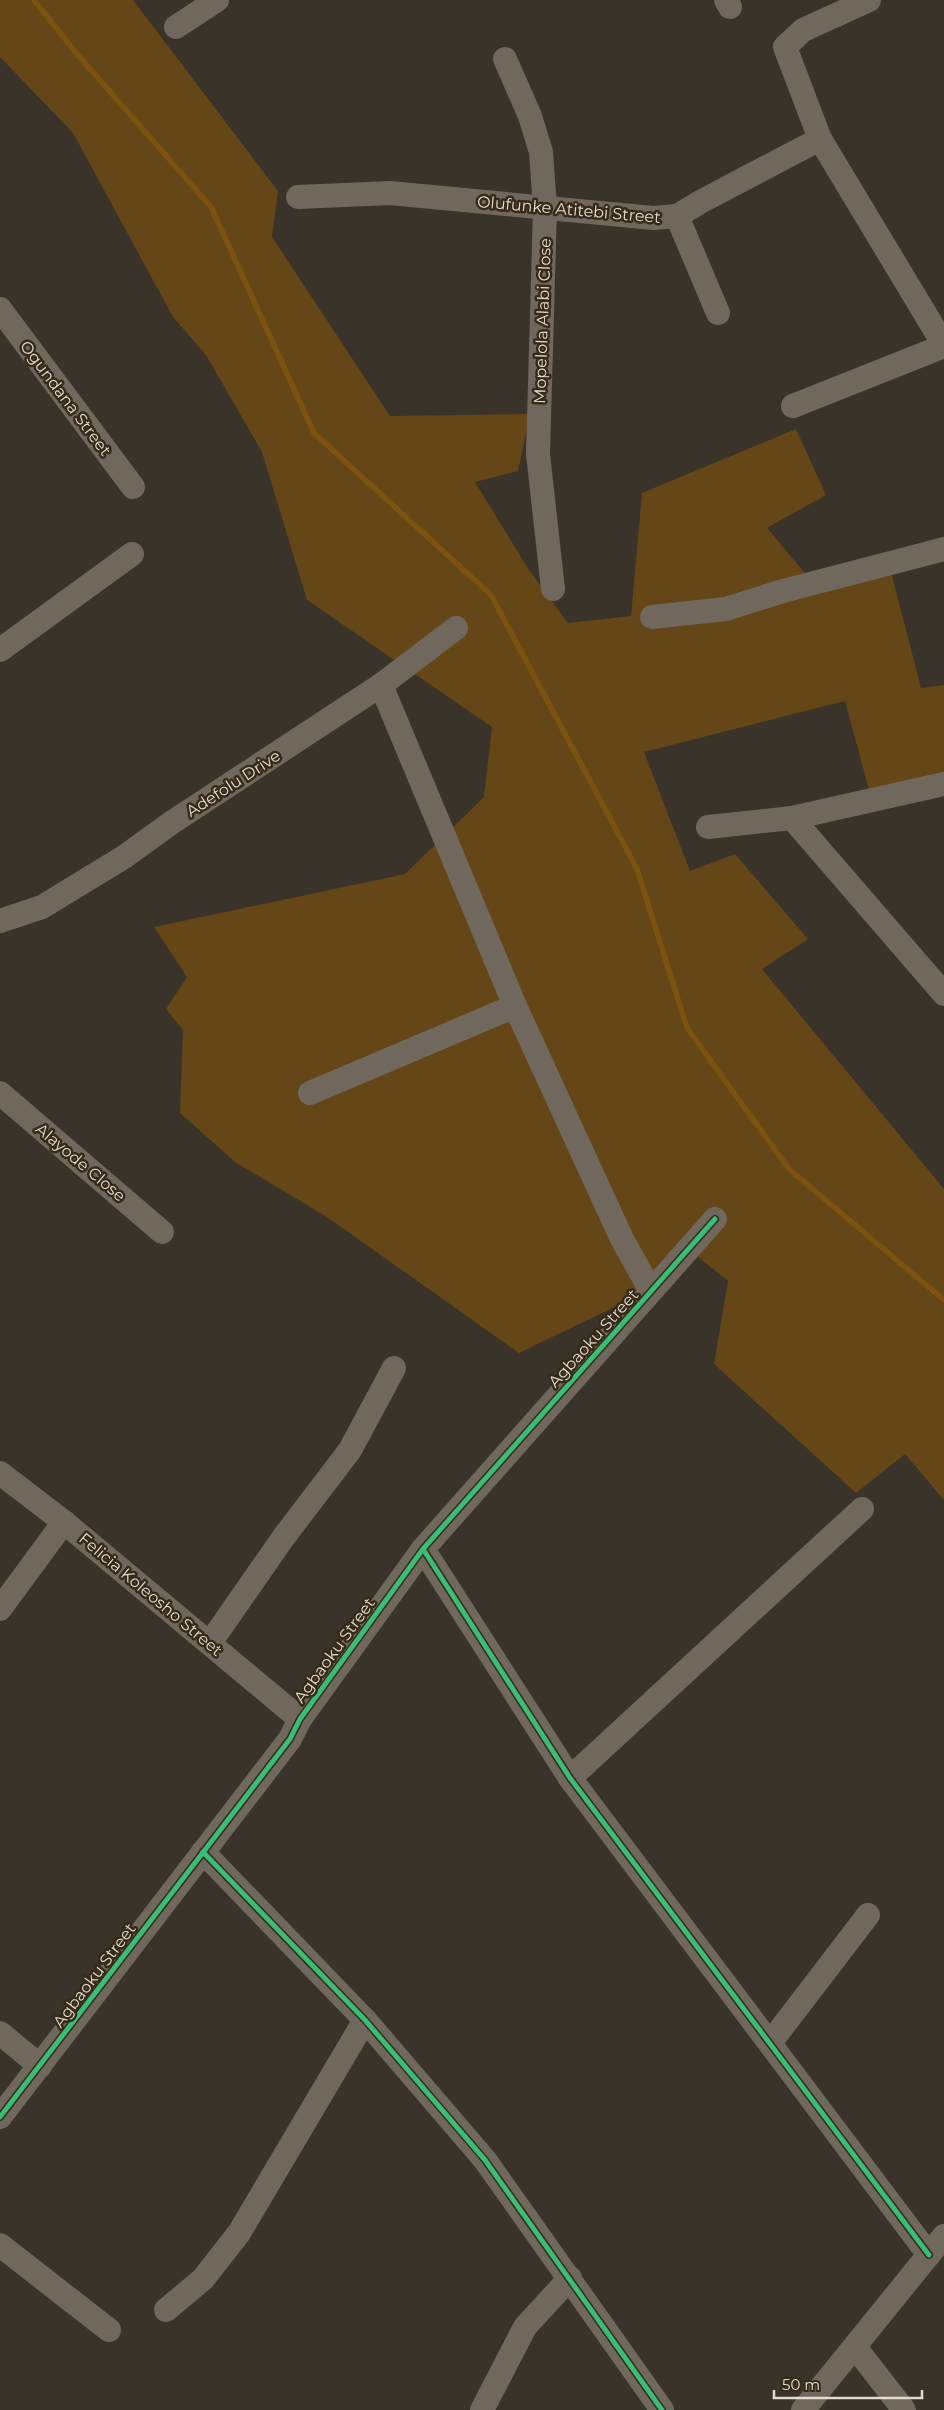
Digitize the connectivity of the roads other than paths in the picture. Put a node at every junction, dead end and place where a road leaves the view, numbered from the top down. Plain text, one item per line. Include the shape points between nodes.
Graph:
1 (217, 0) edge
2 (869, 0) edge
3 (176, 27) dead end
4 (506, 59) dead end
5 (820, 139) junction
6 (298, 197) dead end
7 (545, 208) junction
8 (677, 216) junction
9 (0, 309) edge
10 (718, 313) dead end
11 (944, 345) edge
12 (793, 406) dead end
13 (133, 487) dead end
14 (944, 549) edge
15 (132, 554) dead end
16 (553, 589) dead end
17 (652, 617) dead end
18 (456, 628) dead end
19 (0, 650) edge
20 (381, 685) junction
21 (944, 784) edge
22 (792, 818) junction
23 (708, 827) dead end
24 (0, 921) edge
25 (944, 994) edge
26 (515, 1006) junction
27 (0, 1093) edge
28 (310, 1094) dead end
29 (715, 1219) dead end
30 (162, 1232) dead end
31 (651, 1291) junction
32 (394, 1368) dead end
33 (0, 1473) edge
34 (862, 1509) dead end
35 (64, 1522) junction
36 (423, 1549) junction
37 (0, 1609) edge
38 (210, 1643) junction
39 (300, 1719) junction
40 (570, 1778) junction
41 (203, 1852) junction
42 (868, 1915) dead end
43 (365, 2020) junction
44 (0, 2033) edge
45 (770, 2043) junction
46 (40, 2066) junction
47 (0, 2118) edge
48 (944, 2236) edge
49 (0, 2245) edge
50 (929, 2255) junction
51 (570, 2278) junction
52 (166, 2310) dead end
53 (109, 2330) dead end
54 (854, 2347) junction
55 (482, 2410) edge
56 (662, 2410) edge
57 (802, 2410) edge
58 (904, 2410) edge

1 - 3 street
2 - 5 street via 803,30 785,47
4 - 7 street, Mopelola Alabi Close via 541,152
5 - 8 street, Olufunke Atitebi Street
5 - 11 street
6 - 7 street, Olufunke Atitebi Street via 390,193
7 - 8 street, Olufunke Atitebi Street via 653,218
7 - 16 street, Mopelola Alabi Close via 538,454
8 - 10 street
9 - 13 street, Ogundana Street
11 - 12 street
14 - 17 street via 726,609
15 - 19 street
18 - 20 street, Adefolu Drive
20 - 24 street, Adefolu Drive via 124,857 42,906
20 - 26 street
21 - 22 street
22 - 23 street
22 - 25 street
26 - 28 street
26 - 31 street via 622,1239
27 - 30 street, Alayode Close
29 - 31 street, Agbaoku Street
31 - 36 street, Agbaoku Street
32 - 38 street via 350,1450 283,1538
33 - 35 street, Felicia Koleosho Street
34 - 40 street
35 - 37 street
35 - 38 street, Felicia Koleosho Street
36 - 39 street, Agbaoku Street
36 - 40 street
38 - 39 street, Felicia Koleosho Street
39 - 41 street, Agbaoku Street via 290,1738
40 - 45 street
41 - 43 street
41 - 46 street, Agbaoku Street
42 - 45 street
43 - 51 street via 485,2160
43 - 52 street via 239,2234 203,2279
44 - 46 street
45 - 50 street
46 - 47 street, Agbaoku Street
48 - 50 street
49 - 53 street
50 - 54 street
51 - 55 street via 525,2327
51 - 56 street
54 - 57 street
54 - 58 street

